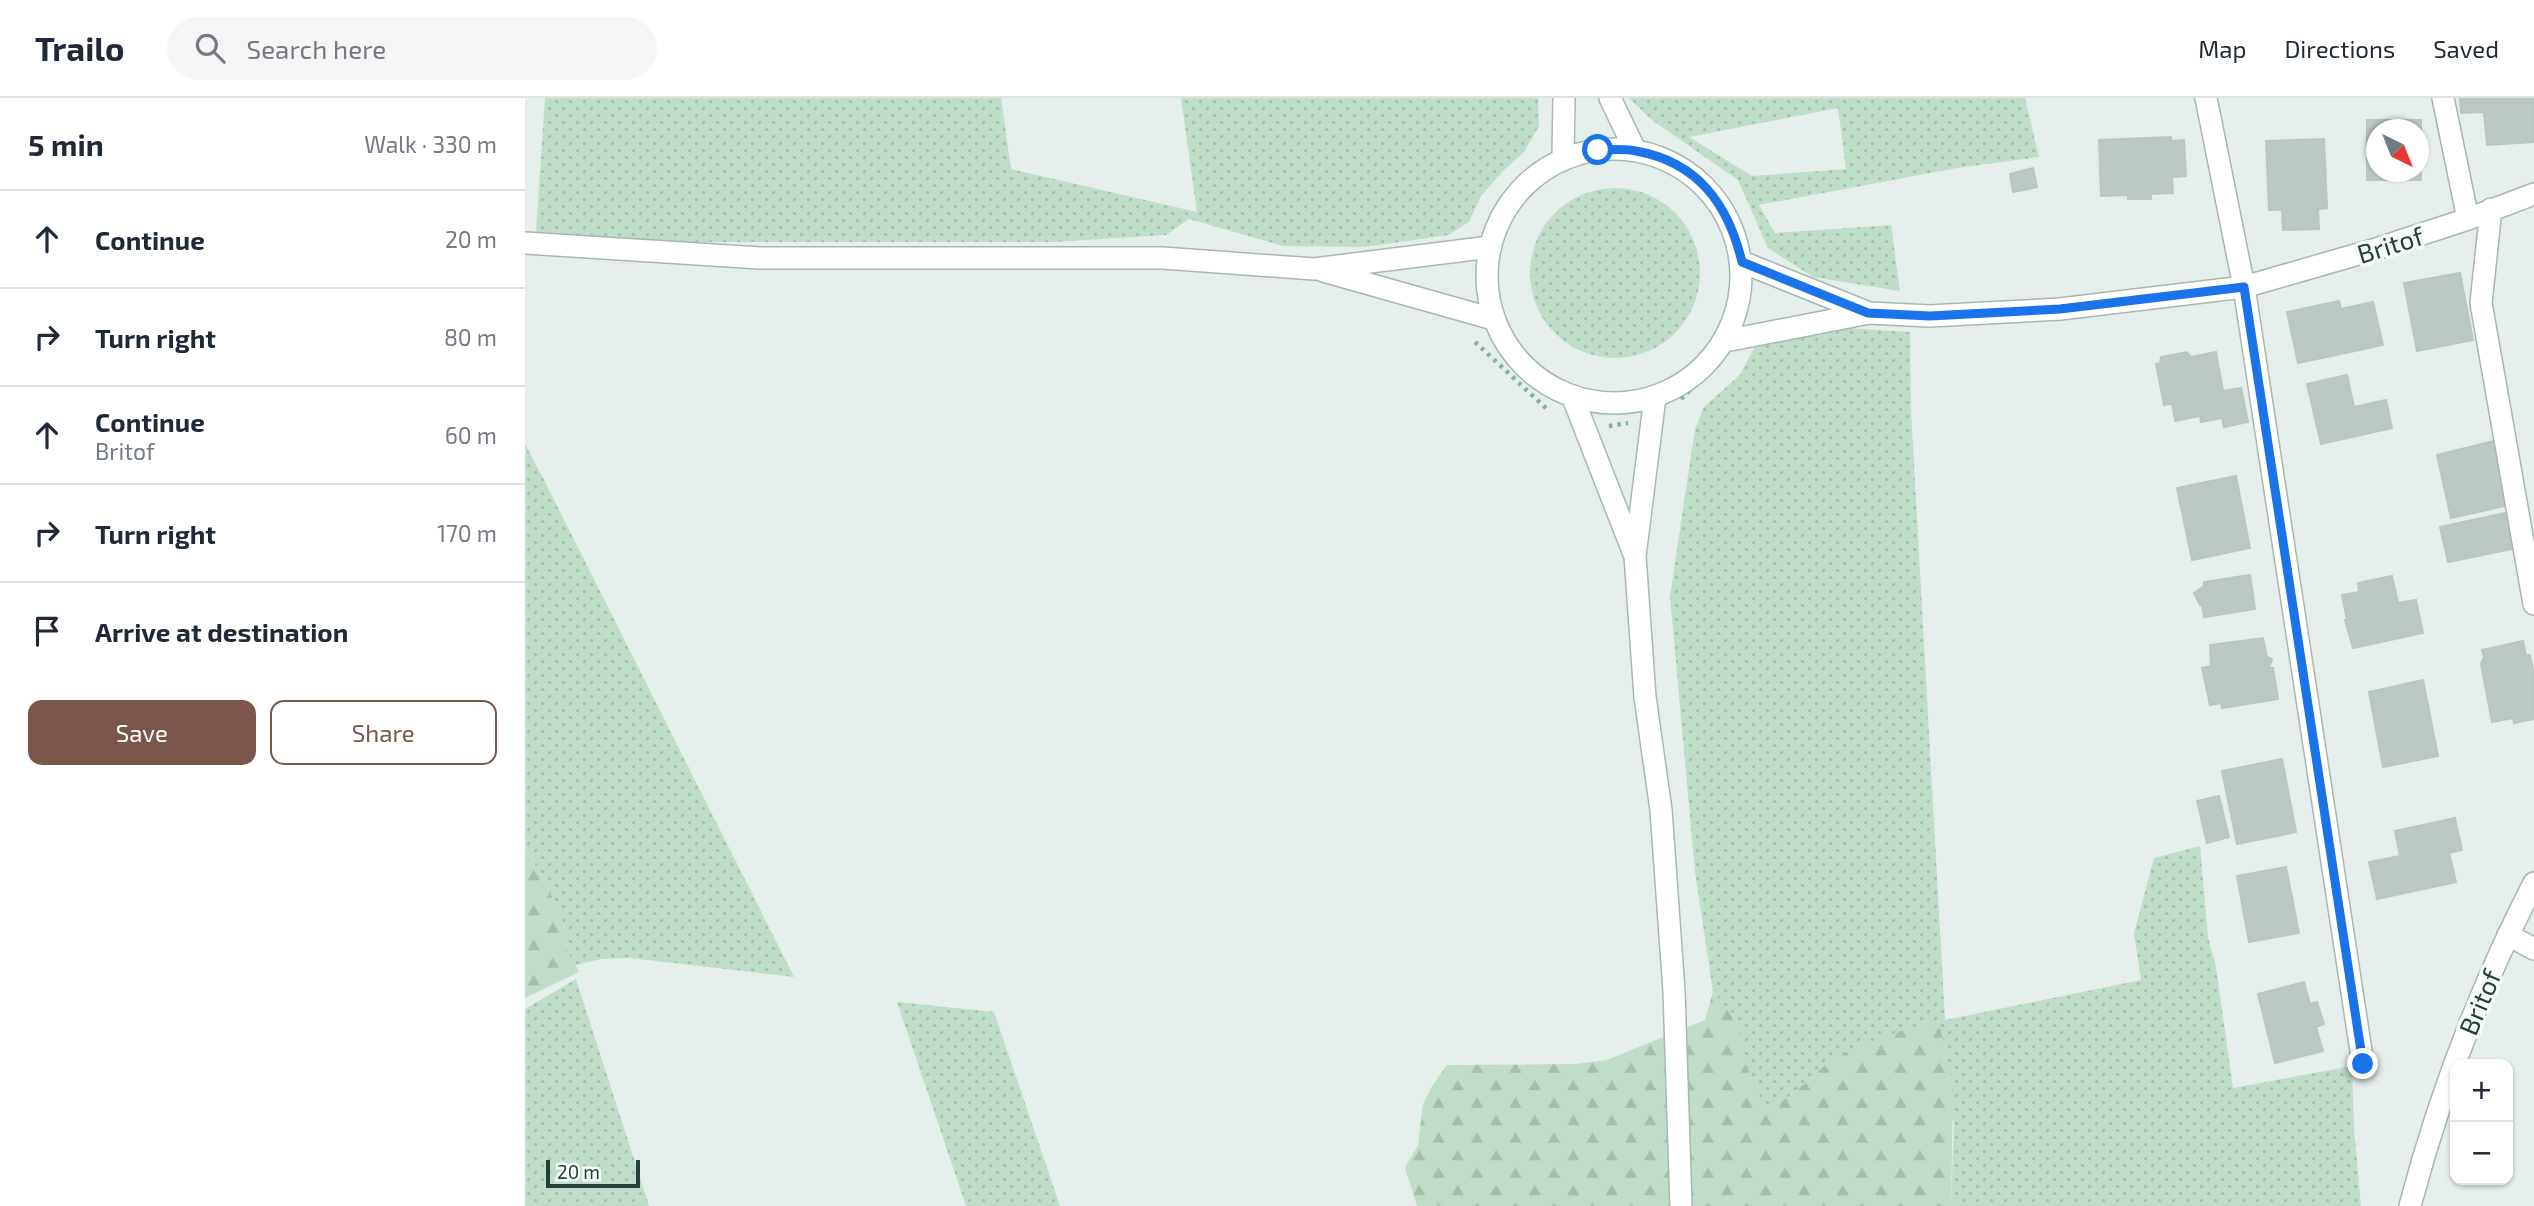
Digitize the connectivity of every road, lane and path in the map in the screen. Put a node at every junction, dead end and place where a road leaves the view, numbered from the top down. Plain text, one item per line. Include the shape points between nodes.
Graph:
1 (1564, 98) edge
2 (1610, 98) edge
3 (2206, 98) edge
4 (2443, 98) edge
5 (1635, 150) junction
6 (1563, 159) junction
7 (2534, 194) edge
8 (2490, 209) junction
9 (2468, 219) junction
10 (525, 243) edge
11 (1490, 247) junction
12 (1742, 262) junction
13 (1314, 269) junction
14 (2244, 287) junction
15 (1868, 313) junction
16 (1493, 319) junction
17 (1470, 337) dead end
18 (1723, 350) junction
19 (1655, 397) junction
20 (1573, 398) junction
21 (1653, 419) junction
22 (1585, 429) junction
23 (1635, 556) junction
24 (2534, 604) edge
25 (2534, 883) edge
26 (2508, 935) junction
27 (2534, 949) edge
28 (2363, 1064) dead end
29 (1681, 1206) edge
30 (2410, 1206) edge

1 - 6 street
2 - 5 street
3 - 14 street
4 - 9 street
5 - 6 street via 1598,150
5 - 12 street via 1686,170 1707,188 1724,210
6 - 11 street via 1530,181 1505,211
7 - 8 street, Britof
8 - 9 street, Britof
8 - 24 street via 2481,303
9 - 14 street, Britof
10 - 13 street via 760,258 1163,258
11 - 13 street
11 - 16 street via 1486,283
12 - 15 street
12 - 18 street via 1739,303
13 - 16 street
14 - 15 street, Britof via 2060,309 1930,316
14 - 28 street
15 - 18 street
16 - 20 street via 1524,368
17 - 22 path via 1567,428
18 - 19 street via 1683,384
18 - 21 path via 1670,410
19 - 20 street via 1614,405
19 - 21 street
20 - 22 street
21 - 22 path
21 - 23 street
22 - 23 street
23 - 29 street via 1674,991
25 - 26 street, Britof
26 - 27 street
26 - 30 street, Britof via 2472,1014 2433,1122

